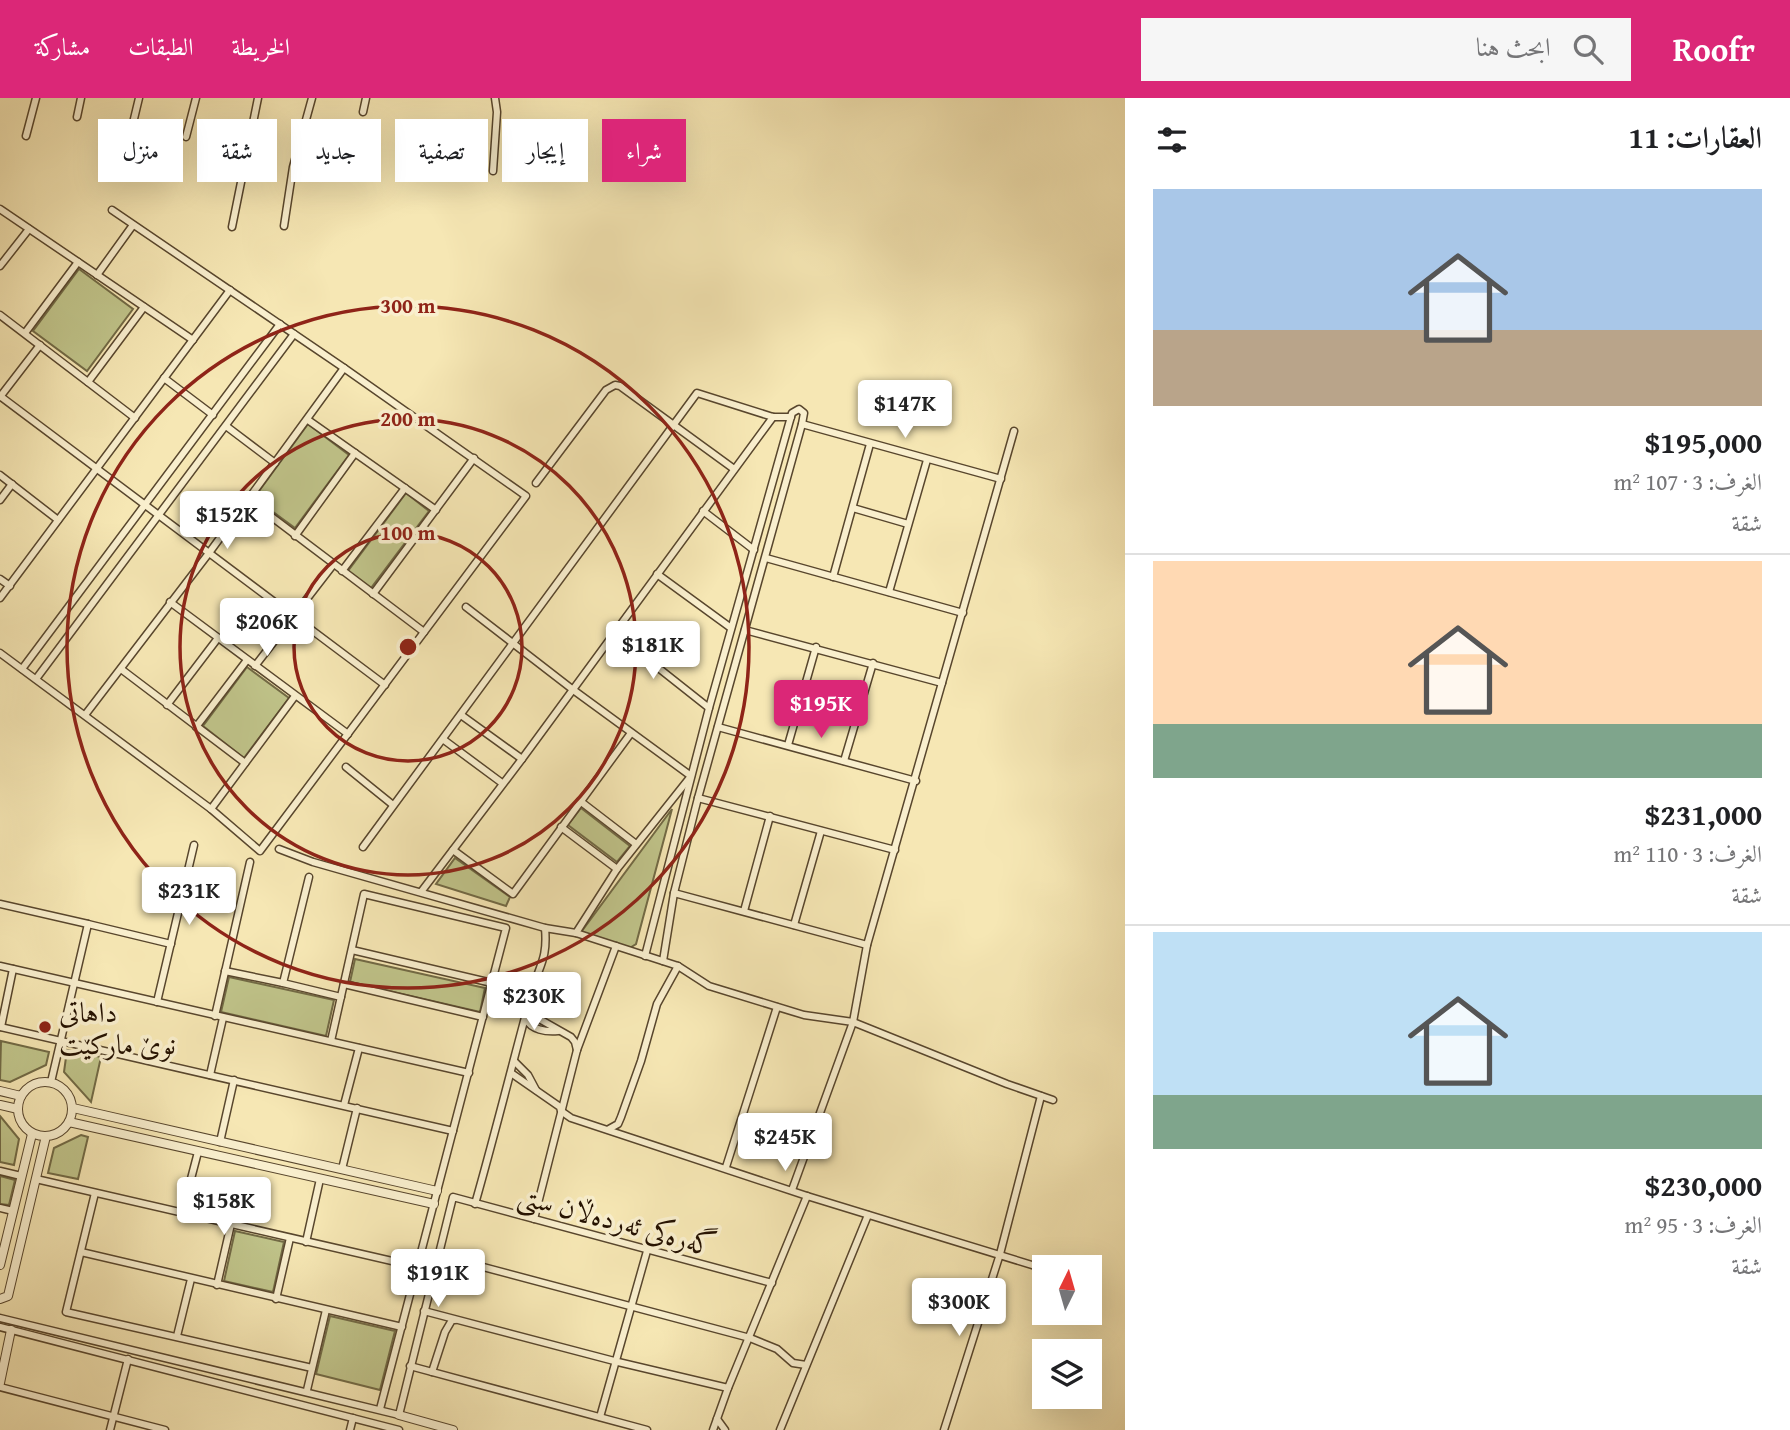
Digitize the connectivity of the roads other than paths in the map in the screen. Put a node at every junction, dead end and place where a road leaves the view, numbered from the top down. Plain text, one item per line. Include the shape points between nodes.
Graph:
1 (36, 98) edge
2 (81, 98) edge
3 (139, 98) edge
4 (196, 98) edge
5 (258, 98) edge
6 (312, 98) edge
7 (366, 98) edge
8 (495, 98) edge
9 (363, 112) dead end
10 (77, 117) dead end
11 (134, 119) edge
12 (26, 136) dead end
13 (186, 136) dead end
14 (493, 172) dead end
15 (0, 209) edge
16 (112, 210) dead end
17 (133, 225) junction
18 (284, 226) dead end
19 (232, 227) dead end
20 (29, 229) junction
21 (78, 262) junction
22 (0, 266) edge
23 (97, 275) junction
24 (230, 290) junction
25 (144, 307) junction
26 (0, 315) edge
27 (280, 324) junction
28 (25, 333) junction
29 (294, 334) junction
30 (193, 340) junction
31 (40, 345) junction
32 (344, 368) junction
33 (164, 378) junction
34 (88, 382) junction
35 (0, 396) edge
36 (213, 415) junction
37 (773, 417) junction
38 (791, 417) junction
39 (135, 418) junction
40 (308, 420) junction
41 (802, 424) junction
42 (226, 426) junction
43 (673, 426) junction
44 (1014, 432) dead end
45 (870, 444) junction
46 (355, 453) junction
47 (474, 458) junction
48 (927, 460) junction
49 (275, 463) junction
50 (97, 469) junction
51 (734, 470) junction
52 (0, 475) edge
53 (1000, 479) junction
54 (537, 483) dead end
55 (12, 484) junction
56 (405, 488) junction
57 (248, 499) junction
58 (0, 500) edge
59 (146, 506) junction
60 (853, 508) junction
61 (436, 510) junction
62 (703, 511) junction
63 (159, 515) junction
64 (58, 520) junction
65 (908, 524) junction
66 (295, 536) junction
67 (754, 550) junction
68 (209, 553) junction
69 (766, 558) junction
70 (333, 565) junction
71 (342, 572) junction
72 (657, 574) junction
73 (833, 577) junction
74 (0, 579) edge
75 (10, 586) junction
76 (889, 592) junction
77 (373, 594) junction
78 (0, 598) edge
79 (170, 603) junction
80 (466, 607) dead end
81 (963, 614) junction
82 (294, 617) junction
83 (731, 628) junction
84 (745, 630) junction
85 (424, 632) junction
86 (613, 632) junction
87 (218, 638) junction
88 (513, 643) junction
89 (816, 648) junction
90 (0, 653) edge
91 (247, 660) junction
92 (722, 662) junction
93 (873, 663) junction
94 (255, 666) junction
95 (735, 666) junction
96 (22, 669) junction
97 (121, 669) junction
98 (36, 679) junction
99 (942, 683) junction
100 (385, 685) junction
101 (572, 689) junction
102 (295, 696) junction
103 (167, 705) junction
104 (709, 708) junction
105 (85, 715) junction
106 (461, 715) junction
107 (196, 727) junction
108 (718, 727) junction
109 (631, 733) junction
110 (348, 734) junction
111 (444, 740) junction
112 (788, 745) junction
113 (522, 759) junction
114 (844, 761) junction
115 (245, 763) junction
116 (346, 767) dead end
117 (691, 776) junction
118 (916, 781) junction
119 (502, 783) junction
120 (698, 798) junction
121 (580, 801) junction
122 (393, 805) junction
123 (211, 809) junction
124 (770, 816) junction
125 (561, 827) junction
126 (821, 831) junction
127 (636, 844) junction
128 (194, 845) dead end
129 (363, 847) dead end
130 (279, 849) dead end
131 (453, 850) junction
132 (895, 850) junction
133 (250, 862) dead end
134 (617, 869) junction
135 (309, 877) dead end
136 (421, 892) junction
137 (674, 893) junction
138 (0, 904) edge
139 (744, 911) junction
140 (88, 924) junction
141 (794, 925) junction
142 (545, 928) junction
143 (576, 933) junction
144 (171, 943) junction
145 (867, 945) junction
146 (616, 946) junction
147 (352, 950) junction
148 (645, 956) junction
149 (663, 961) junction
150 (0, 966) edge
151 (678, 966) junction
152 (13, 969) junction
153 (225, 971) junction
154 (75, 983) junction
155 (283, 983) junction
156 (492, 983) junction
157 (344, 984) junction
158 (341, 997) junction
159 (530, 1000) junction
160 (157, 1002) junction
161 (777, 1007) junction
162 (219, 1017) junction
163 (483, 1017) junction
164 (525, 1017) junction
165 (853, 1022) junction
166 (0, 1027) edge
167 (558, 1031) junction
168 (60, 1040) junction
169 (331, 1041) junction
170 (359, 1048) junction
171 (577, 1050) junction
172 (514, 1061) junction
173 (469, 1073) junction
174 (512, 1073) junction
175 (210, 1075) junction
176 (234, 1080) junction
177 (51, 1082) junction
178 (0, 1091) edge
179 (537, 1091) junction
180 (21, 1096) junction
181 (1041, 1096) junction
182 (1053, 1100) dead end
183 (0, 1105) edge
184 (344, 1105) junction
185 (73, 1108) junction
186 (357, 1108) junction
187 (18, 1110) junction
188 (561, 1111) junction
189 (69, 1122) junction
190 (607, 1129) junction
191 (453, 1130) junction
192 (32, 1134) junction
193 (46, 1136) junction
194 (220, 1142) junction
195 (198, 1152) junction
196 (726, 1167) junction
197 (342, 1169) junction
198 (0, 1171) edge
199 (21, 1176) junction
200 (36, 1179) junction
201 (320, 1179) junction
202 (792, 1190) junction
203 (437, 1191) junction
204 (95, 1193) junction
205 (807, 1196) junction
206 (434, 1204) junction
207 (475, 1204) junction
208 (0, 1208) edge
209 (13, 1211) junction
210 (182, 1213) junction
211 (869, 1215) junction
212 (534, 1219) junction
213 (232, 1224) junction
214 (290, 1238) junction
215 (306, 1242) junction
216 (647, 1251) junction
217 (81, 1252) junction
218 (1000, 1254) junction
219 (438, 1255) junction
220 (0, 1265) edge
221 (1032, 1265) edge
222 (418, 1266) junction
223 (191, 1279) junction
224 (772, 1283) junction
225 (217, 1285) junction
226 (0, 1299) edge
227 (276, 1299) junction
228 (633, 1306) junction
229 (326, 1310) junction
230 (424, 1311) junction
231 (0, 1318) edge
232 (457, 1320) junction
233 (0, 1327) edge
234 (402, 1327) junction
235 (11, 1330) junction
236 (177, 1336) junction
237 (750, 1338) junction
238 (128, 1359) junction
239 (618, 1362) junction
240 (806, 1365) junction
241 (410, 1366) junction
242 (312, 1368) junction
243 (432, 1372) junction
244 (0, 1385) edge
245 (728, 1388) junction
246 (307, 1391) junction
247 (380, 1409) junction
248 (399, 1415) junction
249 (114, 1417) junction
250 (600, 1417) junction
251 (353, 1418) junction
252 (717, 1419) junction
253 (110, 1430) edge
254 (165, 1430) edge
255 (350, 1430) edge
256 (400, 1430) edge
257 (453, 1430) edge
258 (647, 1430) edge
259 (713, 1430) edge
260 (725, 1430) edge
261 (780, 1430) edge
262 (944, 1430) edge

1 - 12 street
2 - 10 street
3 - 11 street
4 - 13 street
5 - 19 street
6 - 18 street via 293,167
7 - 9 street
8 - 14 street
15 - 20 street
16 - 17 street
17 - 23 street
17 - 24 street
20 - 21 street
20 - 22 street
21 - 23 street
21 - 28 street
23 - 25 street
24 - 27 street
24 - 30 street
25 - 30 street
25 - 34 street
26 - 28 street
27 - 29 street
27 - 36 street
28 - 31 street
29 - 32 street
29 - 42 street
30 - 33 street
31 - 34 street
31 - 35 street
32 - 40 street
32 - 47 street
33 - 36 street
33 - 39 street
34 - 39 street
35 - 50 street
36 - 59 street
37 - 38 street
37 - 43 street via 697,393
37 - 51 street
38 - 41 street via 801,410
38 - 67 street
39 - 50 street
40 - 46 street
40 - 49 street
41 - 45 street
41 - 69 street
42 - 49 street
42 - 63 street
43 - 51 street
43 - 54 street via 620,386 610,386
43 - 88 street
44 - 53 street
45 - 48 street
45 - 60 street
46 - 56 street
46 - 66 street
47 - 61 street
47 - 85 street via 526,496
48 - 53 street
48 - 65 street
49 - 57 street
50 - 59 street
50 - 64 street
51 - 62 street
52 - 55 street
53 - 81 street
55 - 58 street
55 - 64 street
56 - 61 street
56 - 71 street
57 - 66 street
57 - 68 street
59 - 63 street
59 - 96 street
60 - 65 street
60 - 73 street
61 - 77 street
62 - 67 street
62 - 72 street
63 - 68 street
63 - 98 street
64 - 75 street
65 - 76 street
66 - 70 street
67 - 83 street
68 - 79 street
68 - 82 street
69 - 73 street
69 - 84 street
70 - 71 street
70 - 82 street
71 - 77 street
72 - 83 street
72 - 86 street
73 - 76 street
74 - 75 street
75 - 78 street
76 - 81 street
77 - 85 street
79 - 87 street
79 - 97 street
80 - 88 street
81 - 99 street
82 - 94 street
82 - 100 street
83 - 92 street
84 - 89 street
84 - 95 street
85 - 100 street
86 - 101 street
86 - 104 street
87 - 91 street
87 - 103 street
88 - 101 street
88 - 106 street
89 - 93 street
89 - 112 street
90 - 96 street
91 - 94 street
91 - 107 street
92 - 95 street
92 - 104 street
93 - 99 street
93 - 114 street
94 - 102 street
95 - 108 street
96 - 98 street
97 - 103 street
97 - 105 street
98 - 105 street
99 - 118 street
100 - 110 street
101 - 109 street
101 - 113 street
102 - 110 street
102 - 115 street
103 - 107 street
104 - 117 street
105 - 123 street
106 - 111 street
106 - 113 street
107 - 115 street
108 - 112 street
108 - 120 street
109 - 117 street
109 - 121 street
110 - 123 street via 260,851
111 - 119 street
111 - 122 street
112 - 114 street
113 - 119 street
114 - 118 street
115 - 123 street
116 - 122 street
117 - 127 street
117 - 148 street
118 - 132 street
119 - 131 street
120 - 124 street
120 - 137 street
121 - 125 street
121 - 127 street
122 - 129 street
124 - 126 street
124 - 139 street
125 - 131 street via 513,894
125 - 134 street
126 - 132 street
126 - 141 street
127 - 134 street
128 - 144 street
130 - 136 street
131 - 136 street
132 - 145 street
133 - 153 street
134 - 143 street
135 - 155 street
136 - 142 street
137 - 139 street
137 - 149 street
138 - 140 street
139 - 141 street
140 - 144 street
140 - 154 street
141 - 145 street
142 - 143 street
142 - 159 street via 547,948
143 - 146 street
144 - 160 street
145 - 165 street
146 - 148 street
146 - 171 street
147 - 156 street
147 - 156 street via 365,894 506,928
147 - 157 street
148 - 149 street
149 - 151 street
150 - 152 street
151 - 161 street via 709,986
151 - 190 street via 657,1004 621,1117
152 - 154 street
152 - 166 street
153 - 155 street
153 - 162 street
154 - 160 street
154 - 168 street
155 - 158 street
156 - 163 street
157 - 158 street
157 - 163 street
158 - 169 street
159 - 164 street
159 - 167 street via 534,1016
160 - 162 street
161 - 165 street
161 - 196 street
162 - 169 street
162 - 175 street
163 - 173 street
164 - 167 street via 539,1029
164 - 172 street
165 - 181 street
165 - 202 street
166 - 168 street
167 - 171 street via 571,1037
168 - 175 street
168 - 177 street
169 - 170 street
170 - 173 street
170 - 184 street
171 - 188 street
172 - 174 street
172 - 179 street
173 - 191 street
174 - 179 street
174 - 207 street
175 - 176 street
176 - 184 street
176 - 194 street
177 - 180 street via 30,1086
177 - 185 street via 63,1089
178 - 180 street
179 - 188 street
180 - 187 street
181 - 182 street
181 - 218 street
183 - 187 street
184 - 186 street
185 - 189 street
185 - 194 street
186 - 191 street
186 - 197 street
187 - 192 street via 20,1121
188 - 190 street
188 - 212 street
189 - 193 street
189 - 195 street
190 - 196 street
191 - 203 street
192 - 193 street
192 - 199 street
193 - 200 street
194 - 197 street
195 - 201 street
195 - 210 street
196 - 202 street
197 - 203 street
198 - 199 street
199 - 209 street
200 - 204 street
200 - 226 street via 8,1296
201 - 206 street
201 - 215 street
202 - 205 street
203 - 206 street
204 - 210 street
204 - 217 street
205 - 211 street
205 - 224 street
206 - 222 street
207 - 212 street, گەرەکی ئەردەڵان ستی
207 - 219 street, گەرەکی ئەردەڵان ستی via 453,1198
208 - 209 street
209 - 220 street
210 - 213 street
211 - 218 street
211 - 240 street
212 - 216 street, گەرەکی ئەردەڵان ستی
213 - 214 street
213 - 225 street
214 - 215 street
214 - 227 street
215 - 222 street
216 - 224 street, گەرەکی ئەردەڵان ستی
216 - 228 street
217 - 223 street
217 - 236 street via 66,1312
218 - 221 street
218 - 262 street
219 - 228 street
219 - 230 street
222 - 234 street
223 - 225 street
223 - 236 street
224 - 237 street
225 - 227 street
227 - 229 street
228 - 237 street
228 - 239 street
229 - 234 street
229 - 242 street
230 - 232 street
230 - 241 street
231 - 246 street
232 - 239 street
232 - 243 street via 445,1332
233 - 235 street
234 - 247 street
235 - 238 street
235 - 244 street
236 - 242 street
237 - 240 street via 777,1349 793,1363
237 - 245 street
238 - 249 street
238 - 251 street
239 - 245 street
239 - 250 street
240 - 261 street
241 - 243 street
241 - 248 street
242 - 246 street
243 - 250 street
244 - 249 street
245 - 252 street
246 - 247 street
247 - 248 street
248 - 257 street
249 - 253 street
249 - 254 street
250 - 258 street
251 - 255 street
251 - 256 street
252 - 259 street
252 - 260 street

